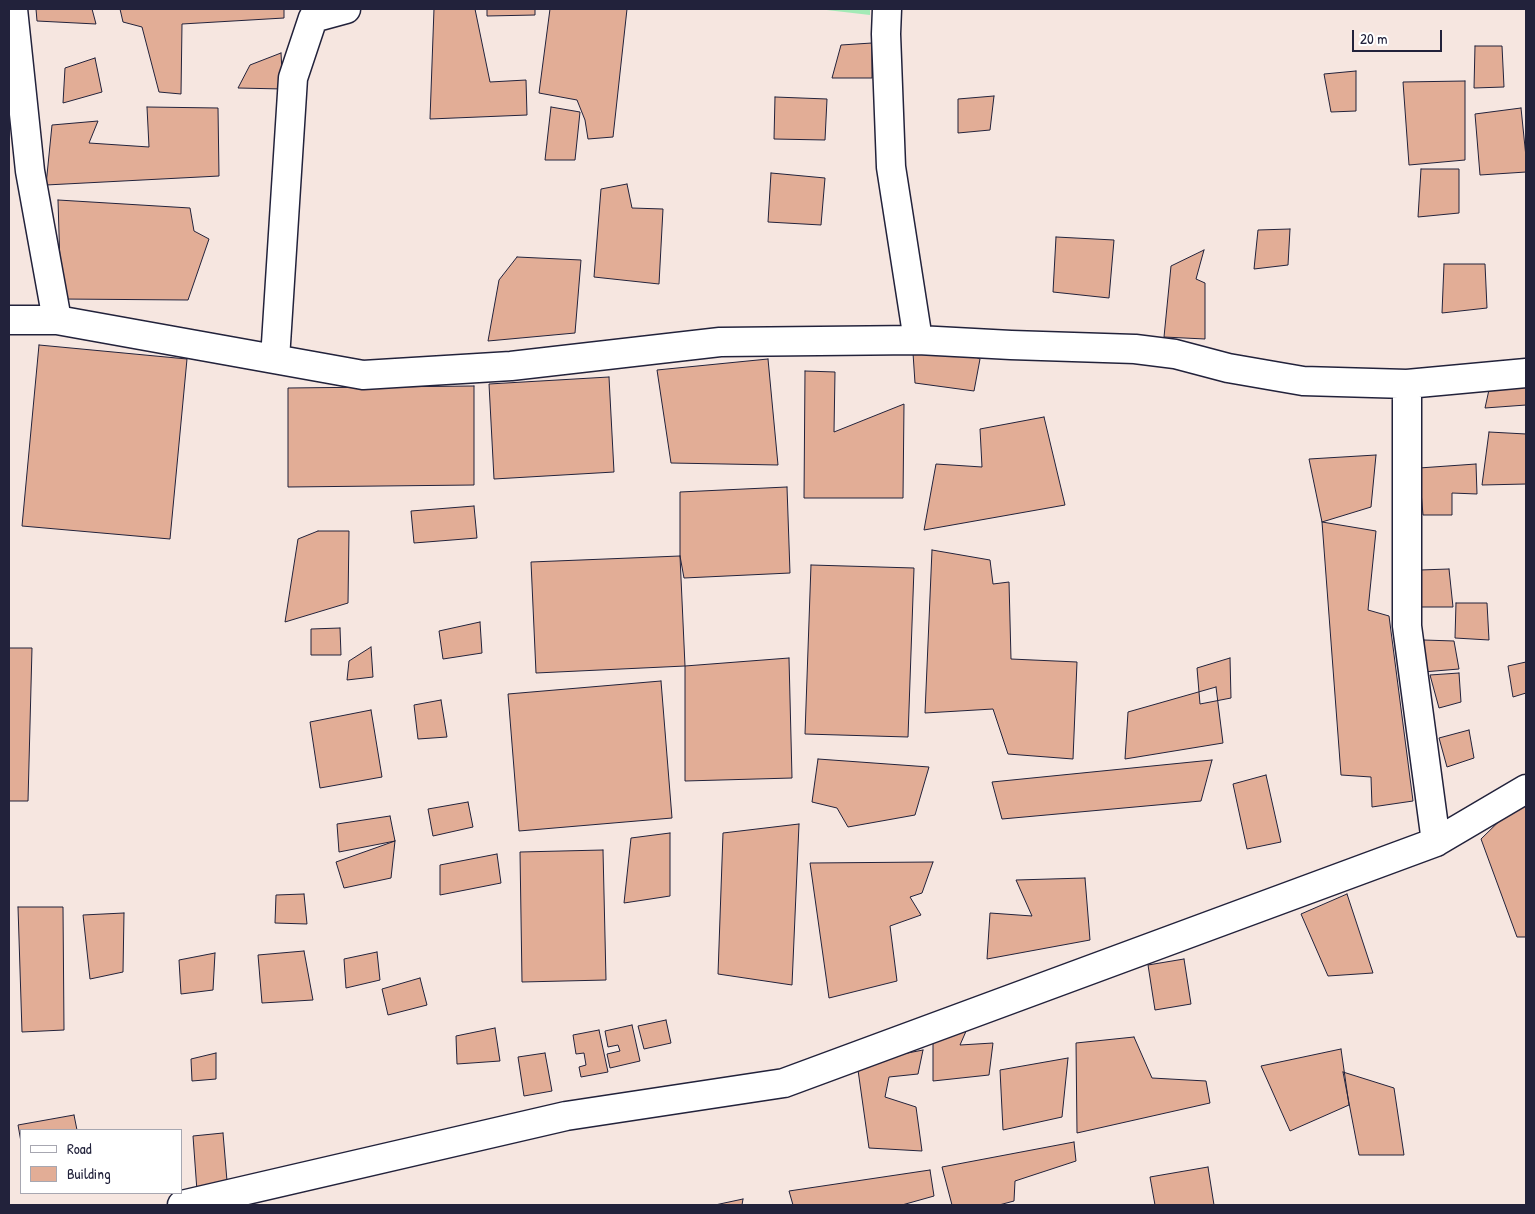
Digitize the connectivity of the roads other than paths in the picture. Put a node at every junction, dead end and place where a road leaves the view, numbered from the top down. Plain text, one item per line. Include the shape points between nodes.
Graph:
1 (346, 9) edge
2 (887, 9) edge
3 (11, 14) edge
4 (19, 171) edge
5 (9, 320) edge
6 (57, 320) junction
7 (918, 340) junction
8 (275, 359) junction
9 (1526, 373) edge
10 (1407, 384) junction
11 (1526, 789) edge
12 (1436, 842) junction
13 (182, 1205) edge

1 - 8 street via 313,18 293,78
2 - 7 street via 891,167
3 - 4 street
4 - 6 street
5 - 6 street
6 - 8 street
7 - 8 street via 720,342 511,366 363,375
7 - 10 street via 1135,349 1176,354 1228,368 1303,381
9 - 10 street
10 - 12 street via 1407,626
11 - 12 street
12 - 13 street via 784,1083 566,1116

